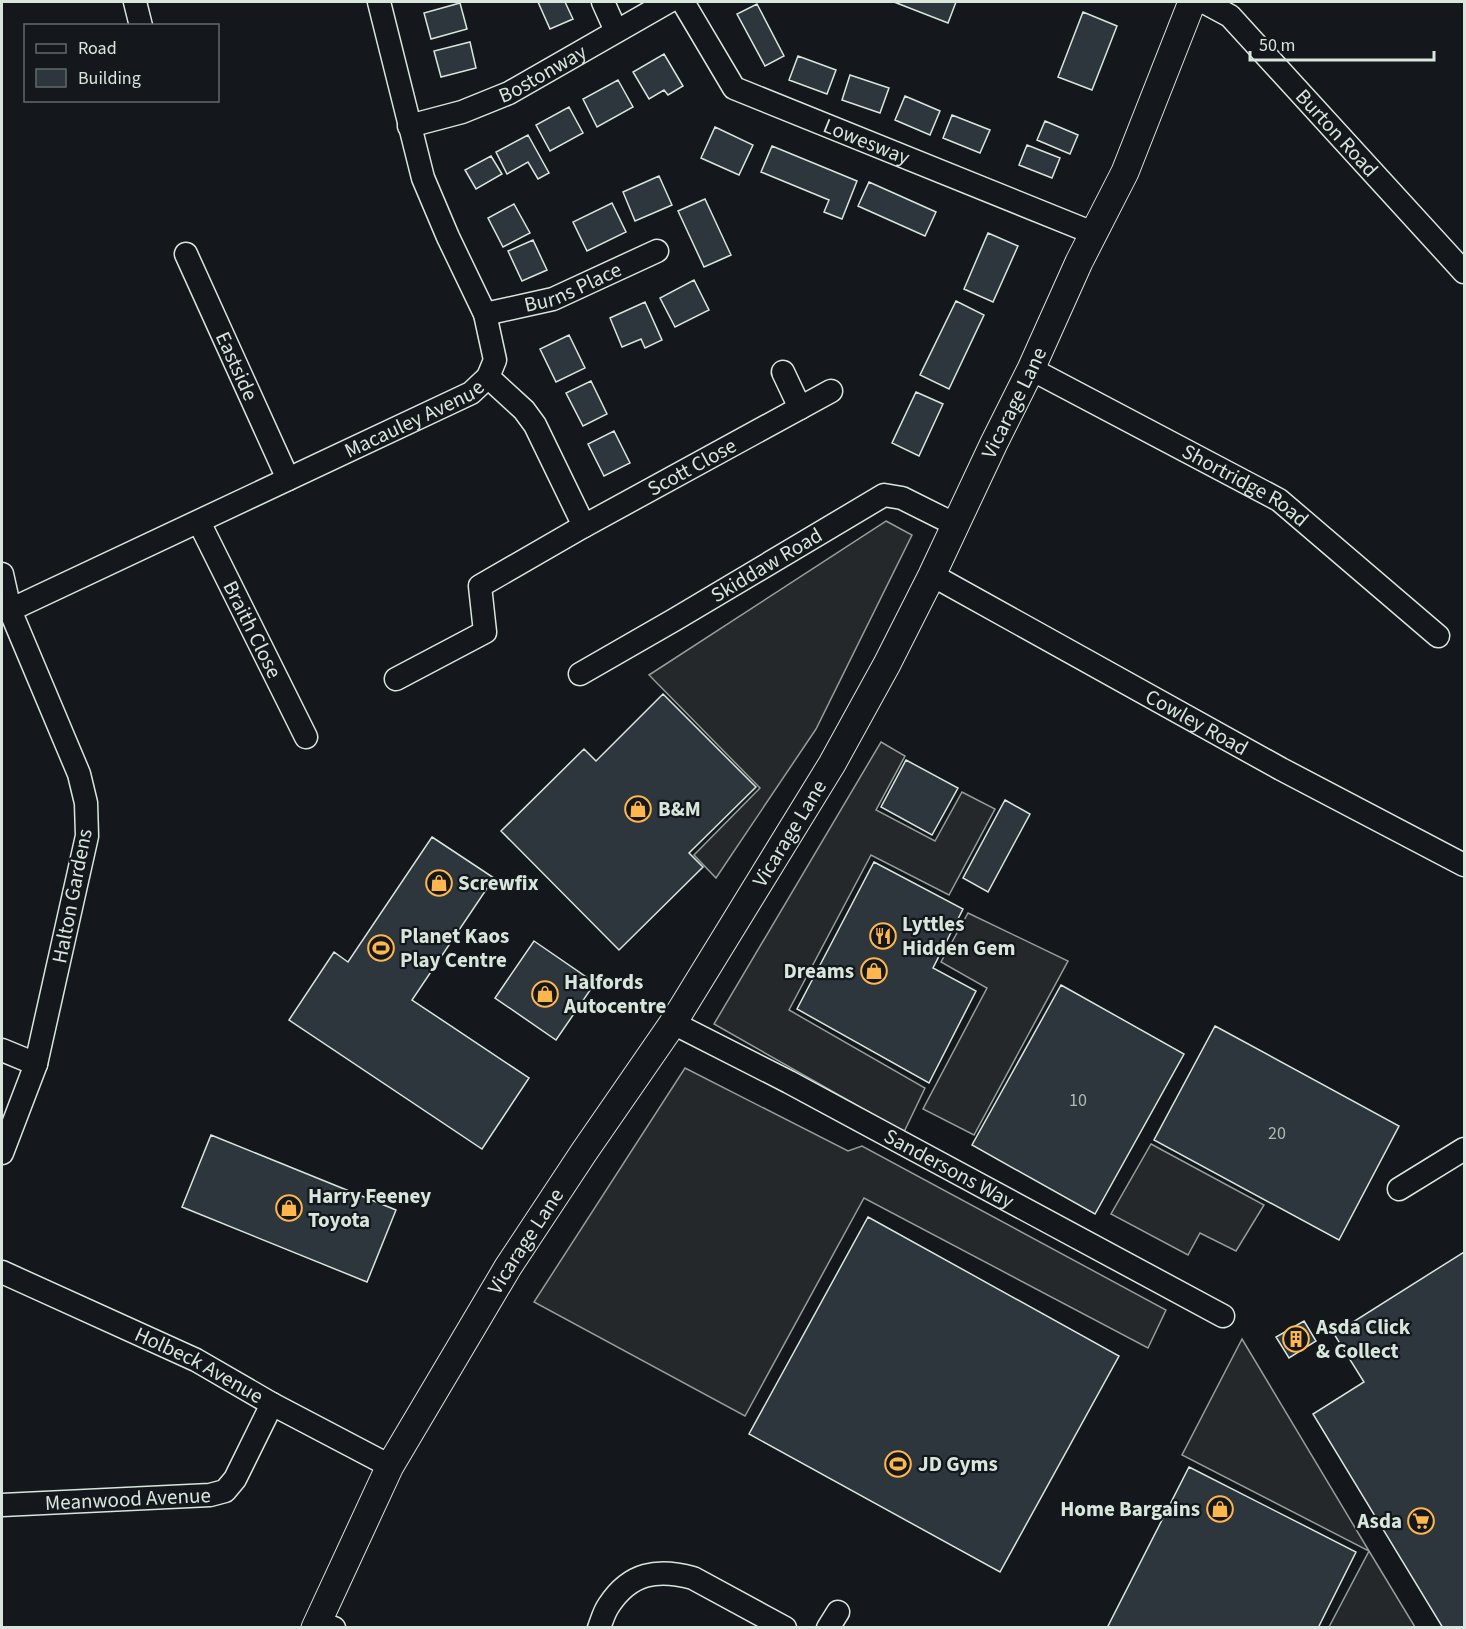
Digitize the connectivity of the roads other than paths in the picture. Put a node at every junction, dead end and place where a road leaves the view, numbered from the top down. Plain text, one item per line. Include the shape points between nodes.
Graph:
1 (135, 2) edge
2 (379, 2) edge
3 (603, 2) edge
4 (668, 2) edge
5 (683, 2) edge
6 (1192, 2) edge
7 (1204, 2) edge
8 (140, 24) edge
9 (616, 31) junction
10 (409, 126) junction
11 (1093, 233) junction
12 (657, 251) dead end
13 (186, 254) dead end
14 (1464, 272) edge
15 (485, 314) junction
16 (1031, 369) junction
17 (783, 372) dead end
18 (488, 377) junction
19 (831, 392) dead end
20 (800, 408) junction
21 (288, 479) junction
22 (199, 522) junction
23 (956, 525) junction
24 (584, 526) junction
25 (932, 575) junction
26 (5, 593) edge
27 (1438, 636) dead end
28 (580, 674) dead end
29 (396, 680) dead end
30 (306, 737) dead end
31 (1464, 865) edge
32 (673, 1023) junction
33 (2, 1050) edge
34 (36, 1064) junction
35 (1464, 1149) edge
36 (2, 1152) edge
37 (1399, 1189) dead end
38 (2, 1272) edge
39 (1223, 1316) dead end
40 (272, 1404) junction
41 (390, 1466) junction
42 (2, 1505) edge
43 (322, 1626) edge
44 (599, 1628) edge
45 (785, 1628) edge

1 - 8 street
2 - 10 street, Macauley Avenue
3 - 9 street
4 - 9 street, Bostonway
5 - 11 street, Lowesway via 734,88
6 - 11 street, Vicarage Lane via 1125,172
7 - 14 street, Burton Road via 1230,16
9 - 10 street, Bostonway via 509,93 462,112
10 - 15 street, Macauley Avenue via 435,209
11 - 16 street, Vicarage Lane
12 - 15 street, Burns Place via 553,299
13 - 21 street, Eastside
15 - 18 street, Macauley Avenue via 495,360
16 - 23 street, Vicarage Lane
16 - 27 street, Shortridge Road via 1279,500
17 - 20 street
18 - 21 street, Macauley Avenue via 471,393
18 - 24 street via 535,425
19 - 20 street, Scott Close
20 - 24 street, Scott Close
21 - 22 street, Macauley Avenue
22 - 26 street, Macauley Avenue
22 - 30 street, Braith Close
23 - 25 street, Vicarage Lane
23 - 28 street, Skiddaw Road via 902,498 884,495
24 - 29 street, Scott Close via 480,586 485,632
25 - 31 street, Cowley Road via 1281,769
25 - 32 street, Vicarage Lane via 832,764
26 - 34 street, Halton Gardens via 79,774 87,803 87,836
32 - 39 street, Sandersons Way
32 - 41 street, Vicarage Lane via 508,1267
33 - 34 street
34 - 36 street, Halton Gardens
35 - 37 street
38 - 40 street, Holbeck Avenue via 196,1360
40 - 41 street, Holbeck Avenue
40 - 42 street, Meanwood Avenue via 235,1479 225,1491 210,1495
41 - 43 street, Vicarage Lane
44 - 45 street via 608,1606 630,1581 665,1573 693,1578

